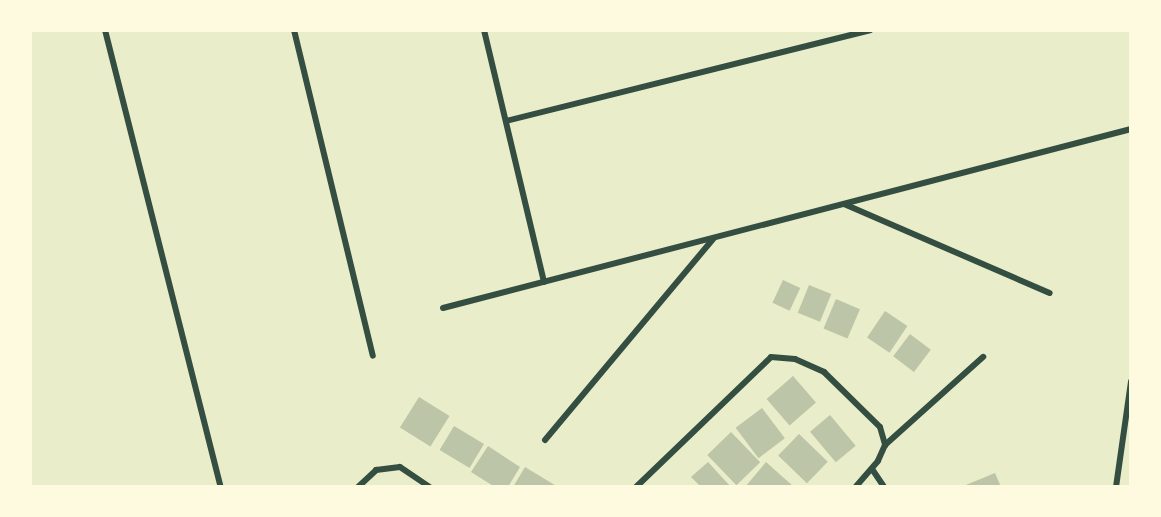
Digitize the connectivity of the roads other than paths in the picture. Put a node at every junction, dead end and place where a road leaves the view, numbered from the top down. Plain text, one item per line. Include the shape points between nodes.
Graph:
1 (105, 30) edge
2 (294, 30) edge
3 (484, 30) edge
4 (870, 30) edge
5 (506, 121) junction
6 (1131, 129) edge
7 (844, 204) junction
8 (714, 238) junction
9 (544, 282) junction
10 (1050, 293) dead end
11 (443, 308) dead end
12 (374, 357) dead end
13 (983, 357) dead end
14 (1131, 381) edge
15 (545, 441) dead end
16 (885, 445) junction
17 (872, 469) junction
18 (221, 487) edge
19 (358, 487) edge
20 (430, 487) edge
21 (636, 487) edge
22 (855, 487) edge
23 (884, 487) edge
24 (1116, 487) edge

1 - 18 street
2 - 12 street
3 - 5 street
4 - 5 street
5 - 9 street
6 - 7 street
7 - 8 street
7 - 10 street
8 - 9 street
8 - 15 street
9 - 11 street
13 - 16 street
14 - 24 street
16 - 17 street
16 - 21 street via 880,427 824,372 795,359 771,357
17 - 22 street
17 - 23 street
19 - 20 street via 376,470 400,467

